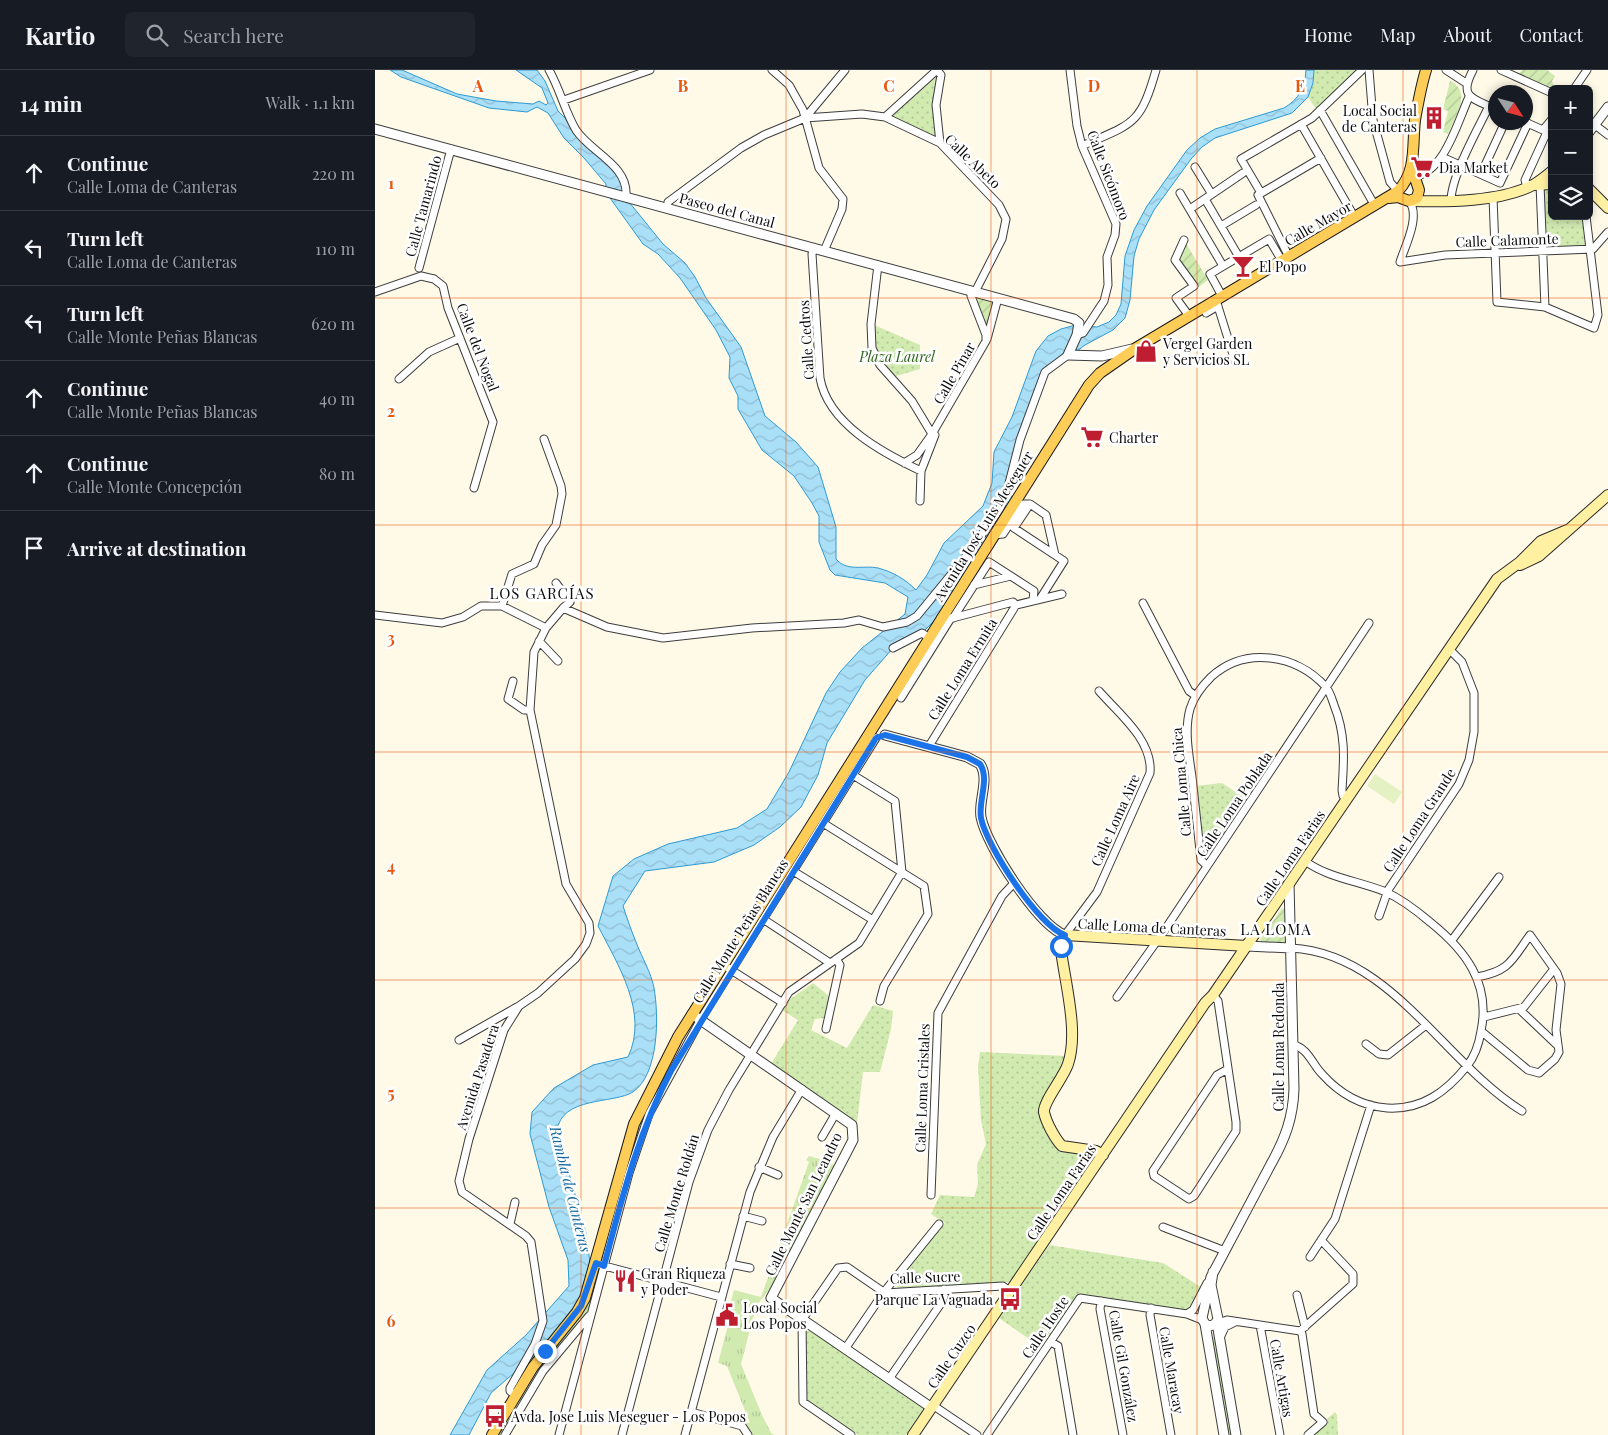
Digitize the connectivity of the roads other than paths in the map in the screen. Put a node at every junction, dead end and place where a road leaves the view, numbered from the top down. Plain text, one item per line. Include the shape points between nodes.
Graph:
1 (549, 70) edge
2 (650, 70) edge
3 (772, 70) edge
4 (845, 70) edge
5 (937, 70) edge
6 (1071, 70) edge
7 (1156, 70) edge
8 (1362, 70) edge
9 (1369, 70) edge
10 (1426, 70) edge
11 (1446, 70) edge
12 (1473, 70) edge
13 (1501, 70) edge
14 (1587, 70) edge
15 (1514, 73) edge
16 (1466, 82) junction
17 (1578, 85) edge
18 (1548, 91) edge
19 (1469, 97) junction
20 (564, 100) junction
21 (1488, 105) edge
22 (1608, 107) edge
23 (1320, 110) junction
24 (1488, 115) edge
25 (885, 117) junction
26 (805, 118) junction
27 (1301, 124) junction
28 (1533, 126) edge
29 (1593, 127) edge
30 (1593, 128) edge
31 (375, 129) edge
32 (1501, 130) edge
33 (1524, 130) edge
34 (1547, 132) edge
35 (1608, 135) edge
36 (940, 143) junction
37 (1082, 146) junction
38 (451, 149) junction
39 (1442, 157) junction
40 (1321, 158) junction
41 (1462, 165) junction
42 (1195, 167) dead end
43 (1243, 173) dead end
44 (1481, 174) junction
45 (1548, 179) edge
46 (1415, 180) junction
47 (1500, 183) junction
48 (1534, 186) junction
49 (1180, 193) dead end
50 (1211, 193) junction
51 (1259, 194) junction
52 (1405, 194) junction
53 (1593, 194) edge
54 (1498, 196) junction
55 (626, 197) junction
56 (1205, 199) junction
57 (1451, 201) junction
58 (1429, 202) junction
59 (1256, 205) dead end
60 (1375, 206) junction
61 (667, 208) junction
62 (1608, 208) edge
63 (1190, 209) junction
64 (1355, 218) junction
65 (1586, 220) edge
66 (1221, 226) junction
67 (1608, 232) edge
68 (1184, 240) dead end
69 (814, 248) junction
70 (1590, 249) junction
71 (824, 251) junction
72 (1543, 251) junction
73 (1495, 253) junction
74 (1239, 256) junction
75 (1286, 259) junction
76 (878, 266) junction
77 (1223, 266) junction
78 (419, 268) dead end
79 (973, 291) junction
80 (375, 292) edge
81 (998, 298) junction
82 (1219, 301) junction
83 (1545, 307) junction
84 (1206, 313) dead end
85 (1189, 316) junction
86 (1077, 335) junction
87 (460, 338) junction
88 (986, 341) junction
89 (1136, 348) junction
90 (1068, 355) junction
91 (1235, 361) dead end
92 (399, 379) dead end
93 (943, 416) junction
94 (932, 434) junction
95 (544, 439) dead end
96 (904, 463) junction
97 (921, 471) junction
98 (474, 488) dead end
99 (1608, 495) edge
100 (920, 501) dead end
101 (1026, 504) junction
102 (992, 536) junction
103 (1055, 554) junction
104 (1011, 576) junction
105 (556, 583) dead end
106 (974, 585) junction
107 (1062, 594) dead end
108 (1036, 600) junction
109 (1143, 603) dead end
110 (1017, 605) junction
111 (502, 606) junction
112 (563, 608) junction
113 (375, 615) edge
114 (948, 618) junction
115 (1369, 623) dead end
116 (546, 628) junction
117 (928, 638) junction
118 (539, 641) junction
119 (893, 648) dead end
120 (1449, 649) junction
121 (558, 661) dead end
122 (513, 681) dead end
123 (1326, 687) junction
124 (1099, 691) dead end
125 (1196, 696) junction
126 (901, 698) dead end
127 (529, 710) junction
128 (877, 718) junction
129 (876, 735) junction
130 (929, 746) junction
131 (853, 775) junction
132 (1347, 799) junction
133 (823, 823) junction
134 (1305, 861) junction
135 (1207, 866) junction
136 (793, 871) junction
137 (902, 872) junction
138 (1499, 877) dead end
139 (1014, 883) junction
140 (1289, 883) junction
141 (1387, 893) junction
142 (1275, 905) junction
143 (1290, 907) junction
144 (1379, 916) dead end
145 (763, 920) junction
146 (873, 920) junction
147 (1065, 935) junction
148 (1453, 940) junction
149 (1155, 941) junction
150 (1247, 946) junction
151 (1291, 948) junction
152 (833, 961) junction
153 (722, 964) junction
154 (1554, 969) junction
155 (732, 970) junction
156 (1477, 977) junction
157 (1213, 996) junction
158 (1117, 997) dead end
159 (880, 1000) dead end
160 (783, 1002) junction
161 (519, 1006) junction
162 (1519, 1010) junction
163 (697, 1016) junction
164 (1484, 1017) junction
165 (1426, 1025) junction
166 (826, 1029) dead end
167 (1481, 1030) junction
168 (459, 1040) dead end
169 (1366, 1044) dead end
170 (1293, 1045) junction
171 (1558, 1045) junction
172 (752, 1054) junction
173 (1467, 1066) junction
174 (1228, 1070) junction
175 (801, 1089) junction
176 (1371, 1106) junction
177 (1522, 1111) dead end
178 (836, 1113) junction
179 (822, 1137) dead end
180 (1103, 1155) junction
181 (759, 1168) junction
182 (778, 1175) dead end
183 (931, 1195) dead end
184 (515, 1202) dead end
185 (743, 1216) junction
186 (762, 1221) dead end
187 (509, 1224) junction
188 (939, 1224) dead end
189 (1163, 1227) dead end
190 (1321, 1240) junction
191 (1225, 1251) junction
192 (1310, 1256) dead end
193 (600, 1264) junction
194 (730, 1264) junction
195 (749, 1268) dead end
196 (663, 1281) junction
197 (1208, 1288) junction
198 (944, 1290) junction
199 (884, 1292) junction
200 (1011, 1292) junction
201 (1297, 1295) dead end
202 (721, 1297) junction
203 (1101, 1301) junction
204 (1151, 1308) junction
205 (1217, 1313) junction
206 (591, 1314) junction
207 (1187, 1314) junction
208 (1204, 1319) junction
209 (803, 1320) junction
210 (1227, 1320) junction
211 (1217, 1322) junction
212 (1242, 1322) junction
213 (1260, 1325) junction
214 (1302, 1329) junction
215 (1219, 1340) junction
216 (1051, 1342) junction
217 (845, 1349) junction
218 (889, 1379) junction
219 (515, 1395) junction
220 (933, 1406) junction
221 (691, 1412) junction
222 (492, 1435) edge
223 (505, 1435) edge
224 (559, 1435) edge
225 (622, 1435) edge
226 (685, 1435) edge
227 (747, 1435) edge
228 (851, 1435) edge
229 (913, 1435) edge
230 (977, 1435) edge
231 (987, 1435) edge
232 (1073, 1435) edge
233 (1123, 1435) edge
234 (1171, 1435) edge
235 (1224, 1435) edge
236 (1235, 1435) edge
237 (1280, 1435) edge
238 (1308, 1435) edge

1 - 20 street
2 - 20 street
3 - 26 street via 789,85
4 - 26 street
5 - 25 street
5 - 36 street via 941,75 936,105
6 - 37 street, Calle Sicómoro
7 - 37 street via 1143,110 1129,124
8 - 23 street
9 - 52 street via 1373,120 1390,182
10 - 46 main road via 1417,112
11 - 16 street
12 - 16 street
13 - 15 street
14 - 17 street
15 - 18 street
16 - 19 street
19 - 21 street
19 - 39 street
20 - 55 street via 579,134 619,172 625,183
22 - 29 street
23 - 27 street
23 - 60 street
24 - 41 street
25 - 26 street, Calle Abeto via 862,114
25 - 36 street, Calle Abeto
26 - 61 street via 741,148 668,202
26 - 71 street via 819,168 844,201
27 - 40 street
27 - 51 street via 1241,158
28 - 34 street
30 - 35 street
31 - 38 street, Paseo del Canal
32 - 44 street
33 - 47 street
34 - 48 street via 1525,180
36 - 79 street, Calle Abeto via 1004,212 1004,234
37 - 86 street, Calle Sicómoro via 1115,218 1116,230 1107,257 1108,285 1104,301 1083,333
38 - 55 street, Paseo del Canal
38 - 78 street, Calle Tamarindo
39 - 41 street
39 - 46 street
40 - 51 street
40 - 64 street
41 - 44 street
41 - 57 street
42 - 50 street
43 - 50 street
44 - 47 street
45 - 48 main road
46 - 52 main road
46 - 52 main road
46 - 52 main road via 1417,198
46 - 58 main road via 1421,196
47 - 54 street
48 - 54 main road
48 - 72 street
49 - 63 street
50 - 56 street
51 - 75 street
52 - 58 main road
52 - 60 main road, Calle Mayor
52 - 73 street, Calle Calamonte via 1414,209 1414,216 1401,262 1445,255
53 - 62 main road
54 - 57 main road
54 - 73 street
55 - 61 street, Paseo del Canal
56 - 63 street
56 - 66 street
57 - 58 main road
59 - 66 street
60 - 64 main road, Calle Mayor
61 - 69 street, Paseo del Canal
63 - 77 street
64 - 75 main road, Calle Mayor
65 - 70 street
66 - 74 street
67 - 70 street
68 - 85 street via 1175,260 1194,286 1176,298
69 - 71 street, Paseo del Canal
69 - 96 street, Calle Cedros via 823,392 850,425
70 - 72 street, Calle Calamonte
70 - 83 street via 1598,315 1594,328
71 - 76 street, Paseo del Canal
72 - 73 street, Calle Calamonte
72 - 83 street
73 - 83 street via 1497,302
74 - 75 street via 1269,239
74 - 77 street
75 - 82 main road, Calle Mayor
76 - 79 street, Paseo del Canal
76 - 94 street via 871,348 879,365 912,401
77 - 82 street via 1210,274
79 - 81 street, Paseo del Canal
79 - 88 street, Calle Pinar via 971,296
80 - 87 street, Calle del Nogal via 416,277 434,279 445,290 448,308
81 - 86 street, Paseo del Canal via 1072,318 1079,323
81 - 88 street, Calle Pinar
82 - 84 street
82 - 85 main road, Calle Mayor
82 - 91 street
85 - 89 main road, Calle Mayor
86 - 90 street
87 - 92 street via 429,352
87 - 98 street, Calle del Nogal via 493,422
88 - 93 street, Calle Pinar
89 - 90 street via 1102,356
89 - 102 main road, Avenida José Luis Meseguer via 1091,381
90 - 112 street via 1045,372 1000,508 972,549 911,620 883,627 859,620 663,638 601,624
93 - 94 street, Calle Pinar
93 - 97 street, Calle Pinar
94 - 96 street, Calle Pinar via 917,455
95 - 111 street via 561,486 556,526 542,545 534,564 512,574
96 - 97 street, Calle Cedros
97 - 100 street, Calle Pinar
99 - 120 main road, Calle Loma Farias via 1567,530 1541,540 1497,579
101 - 102 street via 1003,534
101 - 103 street via 1046,515
101 - 103 street via 1013,528
102 - 114 main road, Avenida José Luis Meseguer
103 - 108 street via 1064,561
104 - 106 street
104 - 106 street via 989,562
104 - 108 street via 1035,591
105 - 112 street via 570,602
106 - 114 street
107 - 108 street
108 - 110 street
109 - 125 street via 1189,690
110 - 114 street via 1013,602
110 - 130 street, Calle Loma Ermita
111 - 113 street via 481,606 463,617 442,623
111 - 116 street
112 - 116 street, Avenida Pasadera
114 - 117 main road, Avenida José Luis Meseguer
114 - 126 street
115 - 123 street, Calle Loma Poblada
116 - 118 street, Avenida Pasadera
117 - 119 street via 922,633
117 - 128 main road, Avenida José Luis Meseguer
118 - 121 street
118 - 127 street, Avenida Pasadera
120 - 132 main road, Calle Loma Farias
120 - 141 street, Calle Loma Grande via 1462,662 1474,693 1474,732 1469,760 1463,778
122 - 127 street via 508,699
123 - 125 street, Calle Loma Chica via 1290,663 1257,657 1223,667
123 - 132 street via 1345,740 1342,790
123 - 135 street, Calle Loma Poblada
124 - 147 street, Calle Loma Aire via 1144,744 1150,761 1149,773 1097,892
125 - 135 street, Calle Loma Chica via 1189,710 1187,741 1201,860
127 - 161 street, Avenida Pasadera via 566,884 589,923 590,933 581,951 557,977
128 - 129 main road, Avenida José Luis Meseguer
128 - 129 street via 881,721
129 - 130 street, Calle Loma de Canteras
129 - 131 street, Calle Monte Peñas Blancas
129 - 153 main road, Calle Monte Peñas Blancas
130 - 139 street, Calle Loma de Canteras via 973,758 983,767 982,820
131 - 133 street, Calle Monte Peñas Blancas
131 - 137 street via 895,801
132 - 134 main road, Calle Loma Farias
133 - 136 street, Calle Monte Peñas Blancas
133 - 137 street
134 - 140 main road, Calle Loma Farias
134 - 141 street via 1315,869
135 - 149 street, Calle Loma Poblada
136 - 145 street, Calle Monte Peñas Blancas
136 - 146 street
137 - 146 street, Calle Monte Roldán
137 - 159 street via 925,886 928,914 884,986
138 - 148 street
139 - 147 street, Calle Loma de Canteras via 1049,926
139 - 183 street, Calle Loma Cristales via 1002,896 938,1013
140 - 142 main road, Calle Loma Farias
140 - 143 street, Calle Loma Redonda
141 - 144 street, Calle Loma Grande
141 - 148 street
142 - 143 street via 1283,899 1289,902
142 - 150 main road, Calle Loma Farias
143 - 151 street, Calle Loma Redonda
145 - 152 street
145 - 155 street, Calle Monte Peñas Blancas
146 - 152 street, Calle Monte Roldán via 859,943
147 - 149 main road, Calle Loma de Canteras
147 - 180 main road via 1061,950 1072,1032 1071,1050 1065,1074 1046,1103 1044,1112 1062,1146 1096,1150
148 - 156 street
149 - 150 main road, Calle Loma de Canteras
149 - 158 street, Calle Loma Poblada
150 - 151 street, Calle Loma de Canteras
150 - 157 main road, Calle Loma Farias
151 - 165 street, Calle Loma de Canteras via 1329,957 1373,977
151 - 170 street, Calle Loma Redonda
152 - 160 street, Calle Monte Roldán via 789,992
152 - 166 street via 840,965
153 - 155 street
153 - 163 main road, Calle Monte Peñas Blancas
154 - 156 street via 1530,935 1505,968
154 - 162 street via 1527,1005
154 - 171 street via 1561,984 1556,1030
155 - 160 street
155 - 163 street, Calle Monte Peñas Blancas
156 - 164 street
157 - 174 street via 1218,1001
157 - 180 main road, Calle Loma Farias via 1205,1003
160 - 172 street, Calle Monte Roldán
161 - 168 street
161 - 187 street, Avenida Pasadera via 501,1039 469,1139 459,1185 462,1192
162 - 164 street
162 - 171 street
163 - 172 street, Calle Monte San Leandro
163 - 193 main road, Calle Monte Peñas Blancas via 655,1080 634,1124
164 - 167 street
165 - 169 street via 1388,1055 1379,1054
165 - 173 street, Calle Loma de Canteras
167 - 171 street via 1536,1074 1557,1057
167 - 173 street via 1476,1050
170 - 176 street via 1303,1050 1338,1090
170 - 191 street, Calle Loma Redonda via 1294,1099 1289,1128
172 - 175 street, Calle Monte San Leandro
172 - 196 street, Calle Monte Roldán via 722,1103 703,1144 689,1182
173 - 176 street via 1449,1087 1426,1101 1395,1108
173 - 177 street, Calle Loma de Canteras
174 - 174 street via 1217,1075 1153,1171 1154,1176 1188,1199 1194,1196 1235,1134
175 - 178 street, Calle Monte San Leandro
175 - 181 street
176 - 190 street via 1335,1219
178 - 179 street
178 - 209 street, Calle Monte San Leandro via 852,1125 853,1140 771,1298
180 - 200 main road, Calle Loma Farias
181 - 182 street
181 - 185 street
184 - 187 street
185 - 186 street
185 - 194 street
187 - 219 street, Avenida Pasadera via 531,1242 543,1316 538,1336 510,1388
188 - 199 street
189 - 191 street
190 - 192 street
190 - 214 street via 1353,1274 1353,1284
191 - 197 street, Calle Loma Redonda
193 - 196 street
193 - 206 street, Calle Monte Peñas Blancas
193 - 219 main road, Calle Monte Peñas Blancas via 577,1312
194 - 195 street
194 - 202 street
196 - 202 street
196 - 225 street, Calle Monte Roldán
197 - 205 street
197 - 207 street
197 - 208 street, Calle Loma Redonda
198 - 199 street, Calle Sucre
198 - 200 street, Calle Sucre via 1003,1286
198 - 218 street via 944,1298
199 - 209 street, Calle Sucre via 847,1267 838,1268
199 - 217 street
200 - 220 main road, Calle Cuzco
201 - 214 street
202 - 221 street
203 - 204 street, Calle Hoste
203 - 216 street, Calle Hoste via 1080,1298
203 - 233 street, Calle Gil González
204 - 207 street, Calle Hoste
204 - 234 street, Calle Maracay
205 - 208 street via 1209,1309
205 - 210 street
205 - 211 street
206 - 223 street via 543,1371
206 - 224 street, Calle Monte Peñas Blancas
207 - 208 street, Calle Hoste
208 - 211 street via 1212,1326
208 - 235 street, Calle Loma Redonda
209 - 217 street
209 - 228 street via 803,1402
210 - 211 street
210 - 212 street
211 - 215 street
212 - 213 street
212 - 215 street via 1226,1325
213 - 214 street
213 - 237 street, Calle Artigas
214 - 238 street via 1314,1414 1323,1422
215 - 236 street
216 - 231 street, Calle Hoste
216 - 232 street via 1058,1346
217 - 218 street
218 - 220 street
219 - 222 main road, Calle Monte Peñas Blancas
220 - 229 main road, Calle Cuzco
220 - 230 street
221 - 226 street
221 - 227 street via 742,1426

